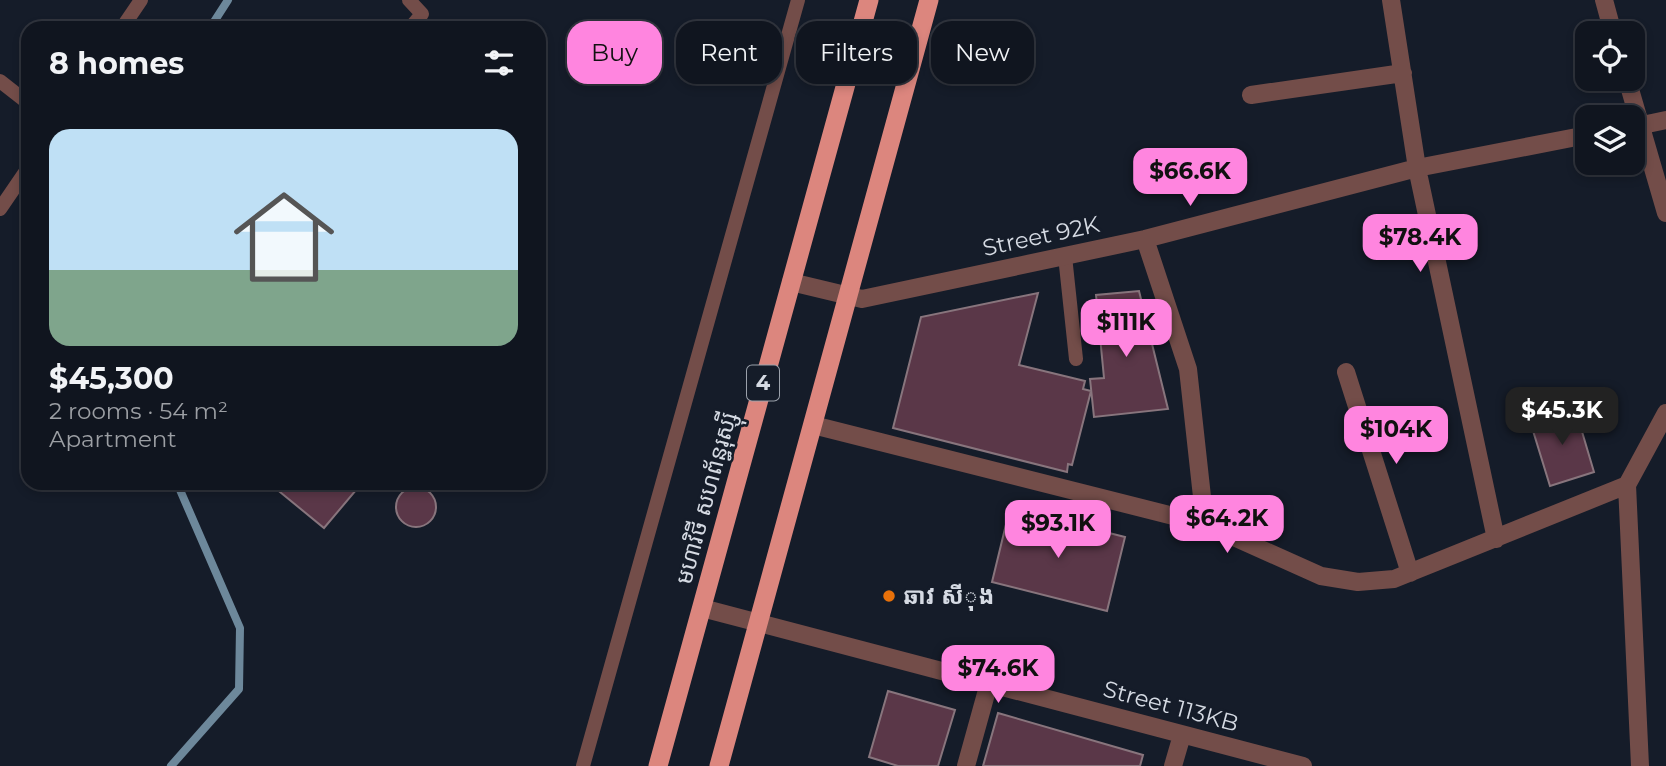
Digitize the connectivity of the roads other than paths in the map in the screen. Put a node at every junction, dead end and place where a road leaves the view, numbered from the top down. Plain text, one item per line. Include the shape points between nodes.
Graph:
1 (141, 0) edge
2 (409, 0) edge
3 (797, 0) edge
4 (869, 0) edge
5 (929, 0) edge
6 (1391, 0) edge
7 (1604, 0) edge
8 (127, 21) edge
9 (416, 21) edge
10 (1610, 21) edge
11 (1403, 73) junction
12 (0, 81) edge
13 (1251, 94) dead end
14 (21, 97) edge
15 (1666, 120) edge
16 (1645, 125) edge
17 (1575, 137) edge
18 (1645, 151) edge
19 (1417, 168) junction
20 (21, 178) edge
21 (0, 209) edge
22 (1666, 213) edge
23 (1145, 239) junction
24 (1065, 257) junction
25 (791, 282) junction
26 (847, 296) junction
27 (1076, 359) dead end
28 (1346, 372) dead end
29 (1666, 413) edge
30 (813, 425) junction
31 (1627, 485) junction
32 (1205, 524) junction
33 (1496, 539) junction
34 (1410, 573) junction
35 (702, 608) junction
36 (758, 622) junction
37 (989, 683) junction
38 (1182, 735) junction
39 (583, 766) edge
40 (658, 766) edge
41 (719, 766) edge
42 (966, 766) edge
43 (1173, 766) edge
44 (1304, 766) edge
45 (1640, 766) edge

1 - 8 lane
2 - 9 lane via 422,14
3 - 39 lane
4 - 25 highway, មហាវិថី សហព័ន្ធរុស្ស៊ី / 4
5 - 26 highway
6 - 11 street
7 - 10 street
11 - 13 street
11 - 19 street
12 - 14 lane
15 - 16 street
17 - 19 street, Street 92K
18 - 22 street
19 - 23 street, Street 92K
19 - 33 street
20 - 21 lane
23 - 24 street, Street 92K
23 - 32 street via 1188,369
24 - 26 street, Street 92K via 862,299
24 - 27 lane
25 - 26 street, Street 92K
25 - 35 highway, មហាវិថី សហព័ន្ធរុស្ស៊ី / 4
26 - 30 highway
28 - 34 street
29 - 31 street
30 - 32 street
30 - 36 highway
31 - 33 street
31 - 45 street
32 - 34 street via 1321,576 1358,582
33 - 34 street
35 - 36 street, Street 113KB
35 - 40 highway, មហាវិថី សហព័ន្ធរុស្ស៊ី / 4
36 - 37 street, Street 113KB
36 - 41 highway
37 - 38 street, Street 113KB
37 - 42 street
38 - 43 street
38 - 44 street, Street 113KB

